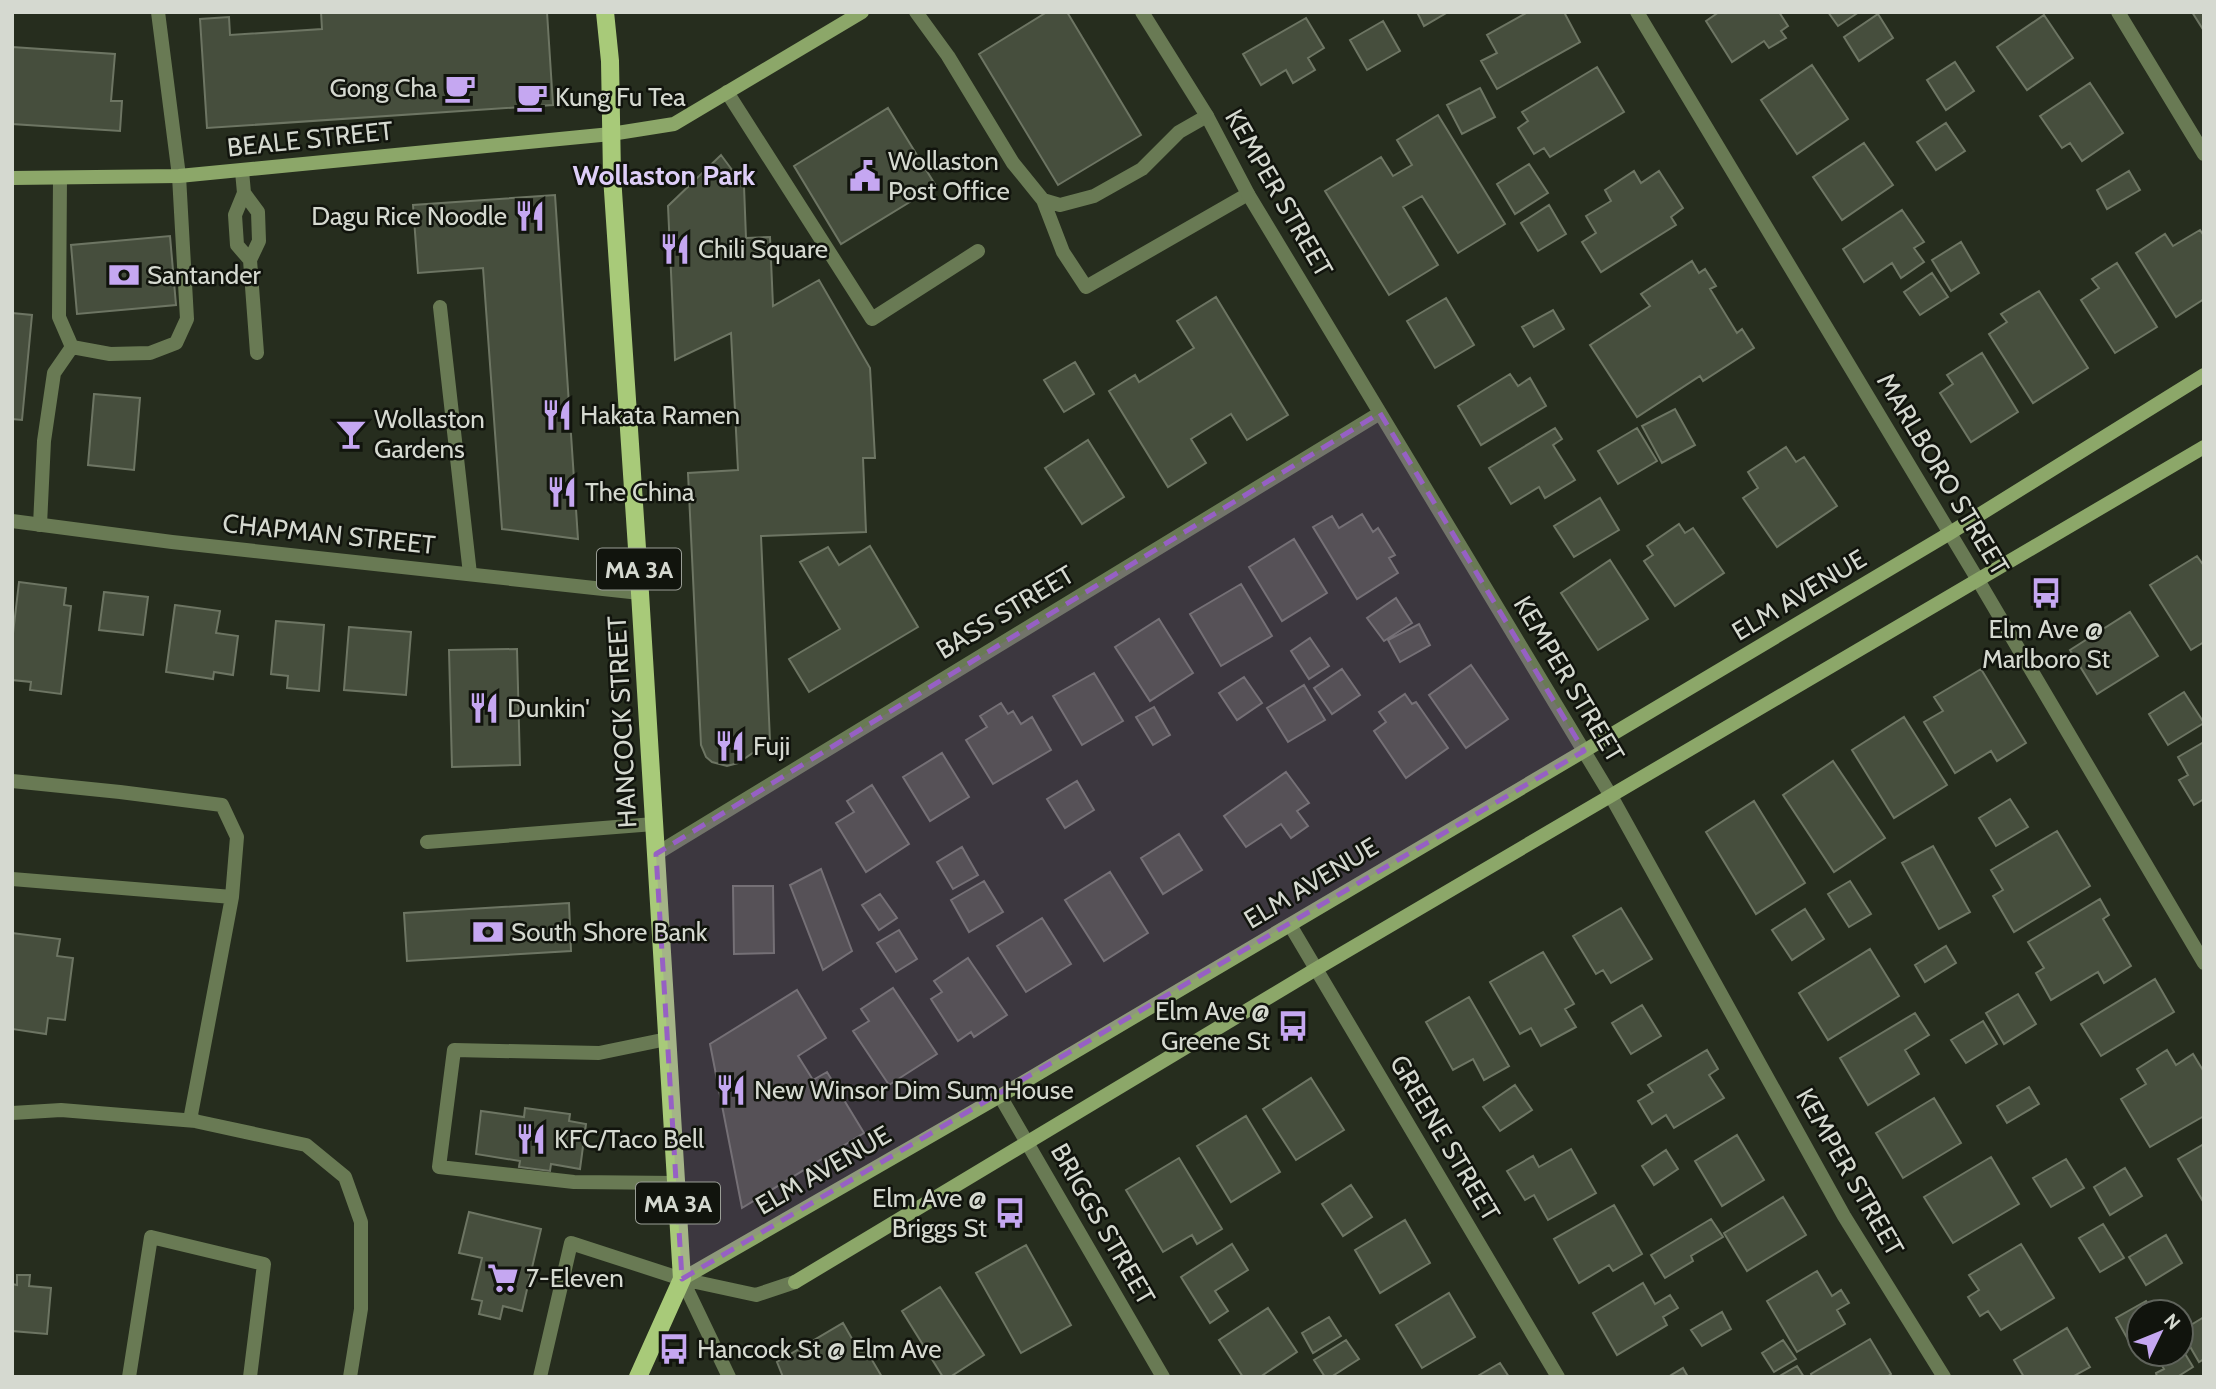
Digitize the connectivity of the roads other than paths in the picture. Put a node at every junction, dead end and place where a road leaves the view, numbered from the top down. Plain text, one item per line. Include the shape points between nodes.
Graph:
1 (158, 12) edge
2 (606, 12) edge
3 (862, 12) edge
4 (916, 12) edge
5 (1142, 12) edge
6 (1637, 12) edge
7 (2118, 12) edge
8 (727, 92) junction
9 (1207, 116) junction
10 (611, 134) junction
11 (2204, 154) edge
12 (242, 171) junction
13 (179, 176) junction
14 (12, 178) edge
15 (60, 178) junction
16 (244, 193) junction
17 (1248, 194) junction
18 (1043, 200) junction
19 (978, 251) dead end
20 (250, 260) junction
21 (440, 307) dead end
22 (72, 347) junction
23 (257, 352) dead end
24 (2204, 375) edge
25 (1380, 412) junction
26 (2204, 447) edge
27 (12, 521) edge
28 (40, 525) junction
29 (1950, 533) junction
30 (470, 575) junction
31 (1978, 580) junction
32 (640, 593) junction
33 (1584, 751) junction
34 (12, 781) edge
35 (1611, 796) junction
36 (654, 824) junction
37 (427, 842) dead end
38 (656, 854) junction
39 (12, 879) edge
40 (232, 897) junction
41 (1290, 925) junction
42 (2204, 963) edge
43 (1316, 969) junction
44 (667, 1039) junction
45 (1000, 1096) junction
46 (12, 1113) edge
47 (196, 1121) junction
48 (1028, 1143) junction
49 (676, 1183) junction
50 (682, 1279) junction
51 (129, 1377) edge
52 (250, 1377) edge
53 (350, 1377) edge
54 (540, 1377) edge
55 (639, 1377) edge
56 (729, 1377) edge
57 (1163, 1377) edge
58 (1558, 1377) edge
59 (1944, 1377) edge

1 - 13 street
2 - 10 main road, HANCOCK STREET / MA 3A
3 - 8 street, BEALE STREET
4 - 18 street via 1013,163
5 - 9 street, KEMPER STREET
6 - 29 street, MARLBORO STREET
7 - 11 street
8 - 10 street, BEALE STREET via 674,124
8 - 19 street via 872,319
9 - 17 street, KEMPER STREET
9 - 18 street via 1180,132 1142,169 1094,196 1060,205
10 - 12 street, BEALE STREET
10 - 32 main road, HANCOCK STREET / MA 3A
12 - 13 street, BEALE STREET
12 - 16 street
13 - 15 street, BEALE STREET
13 - 22 street via 187,318 176,343 150,353 110,354
14 - 15 street, BEALE STREET
15 - 22 street via 59,317
16 - 20 street via 258,212 259,241
16 - 20 street via 235,215 237,245
17 - 18 street via 1086,287 1062,252
17 - 25 street, KEMPER STREET
20 - 23 street
21 - 30 street
22 - 28 street via 54,373 44,441
24 - 29 street, ELM AVENUE
25 - 33 street, KEMPER STREET
25 - 38 street, BASS STREET
26 - 31 street
27 - 28 street, CHAPMAN STREET
28 - 30 street, CHAPMAN STREET
29 - 31 street, MARLBORO STREET
29 - 33 street, ELM AVENUE
30 - 32 street, CHAPMAN STREET
31 - 35 street
31 - 42 street, MARLBORO STREET
32 - 36 main road, HANCOCK STREET / MA 3A
33 - 35 street, KEMPER STREET
33 - 41 street, ELM AVENUE
34 - 40 street via 222,805 237,837
35 - 43 street
35 - 59 street, KEMPER STREET via 1844,1216
36 - 37 street
36 - 38 main road, HANCOCK STREET / MA 3A
38 - 44 main road, HANCOCK STREET / MA 3A
39 - 40 street
40 - 47 street via 190,1120
41 - 43 street, GREENE STREET
41 - 45 street, ELM AVENUE
43 - 48 street
43 - 58 street, GREENE STREET
44 - 49 main road, HANCOCK STREET / MA 3A
44 - 49 street via 599,1053 454,1050 439,1167 574,1182
45 - 48 street, BRIGGS STREET
45 - 50 street, ELM AVENUE
46 - 47 street via 61,1110
47 - 53 street via 306,1145 345,1177 361,1222 361,1309
48 - 50 street via 795,1282 756,1295
48 - 57 street, BRIGGS STREET
49 - 50 main road, HANCOCK STREET / MA 3A
50 - 54 street via 571,1243
50 - 55 main road, HANCOCK STREET / MA 3A
50 - 56 street
51 - 52 street via 151,1237 264,1264

